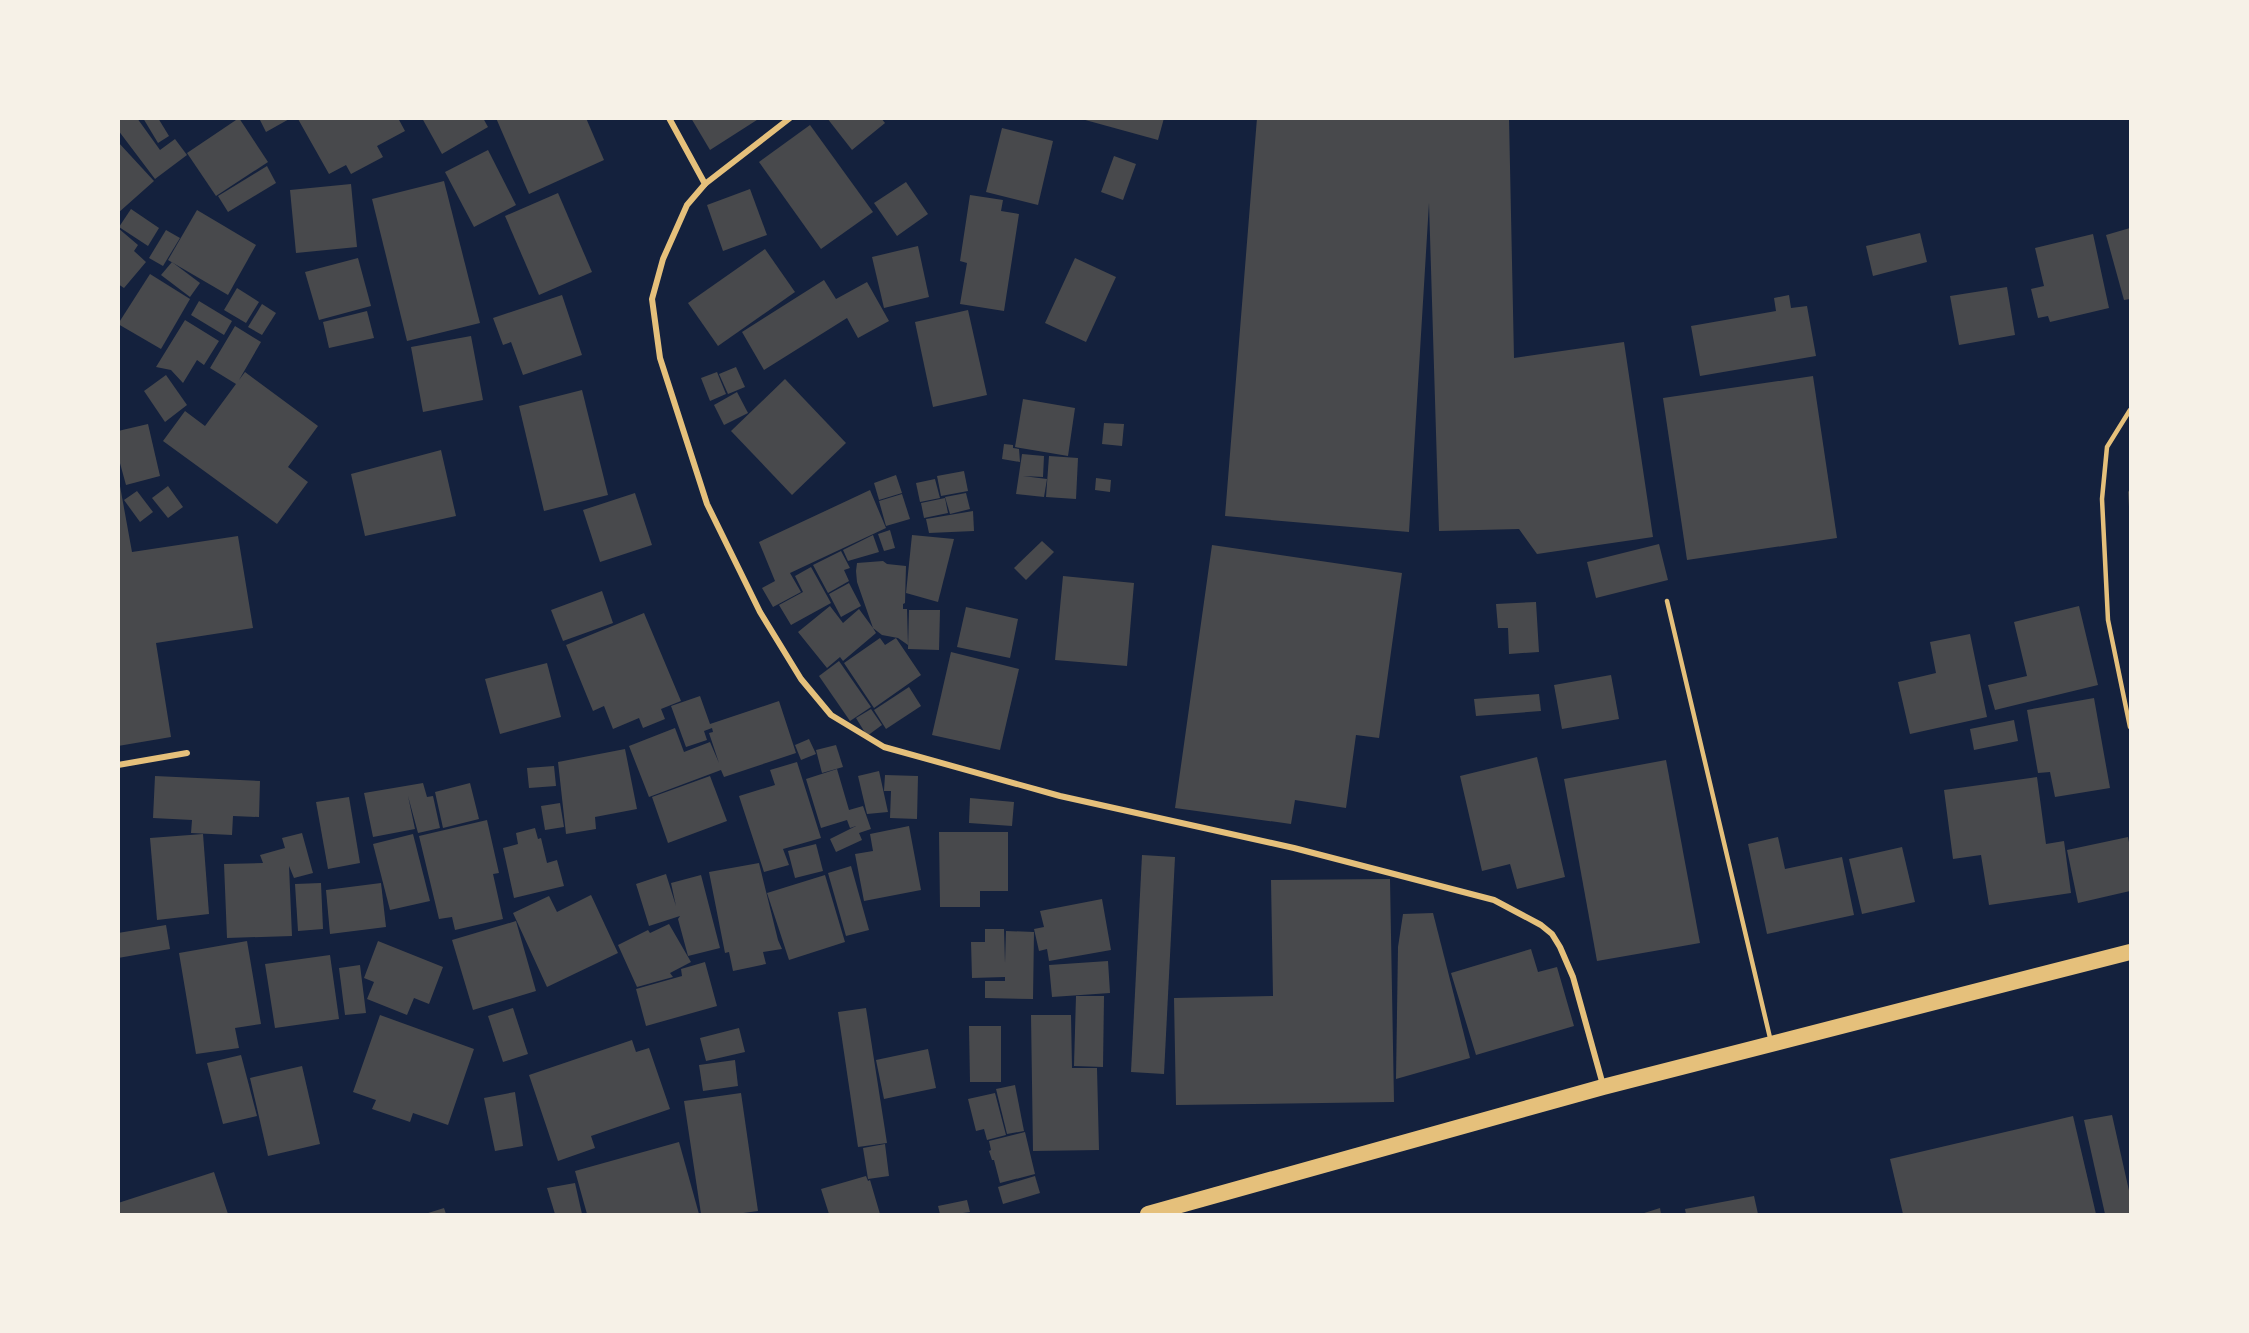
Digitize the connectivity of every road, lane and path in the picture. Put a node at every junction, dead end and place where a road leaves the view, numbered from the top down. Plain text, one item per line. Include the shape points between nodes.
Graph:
1 (669, 118) edge
2 (790, 118) edge
3 (705, 184) junction
4 (2130, 410) edge
5 (1667, 601) dead end
6 (2130, 727) edge
7 (187, 753) dead end
8 (118, 765) edge
9 (2130, 952) edge
10 (1772, 1043) junction
11 (1603, 1087) junction
12 (1148, 1215) edge

1 - 3 street
2 - 3 street
3 - 11 street via 687,205 663,260 652,299 660,358 707,504 760,612 801,679 831,715 884,747 1060,796 1494,900 1541,925 1560,946 1573,977
4 - 6 lane via 2107,447 2102,499 2108,620
5 - 10 lane
7 - 8 street
9 - 10 highway
10 - 11 highway
11 - 12 highway

